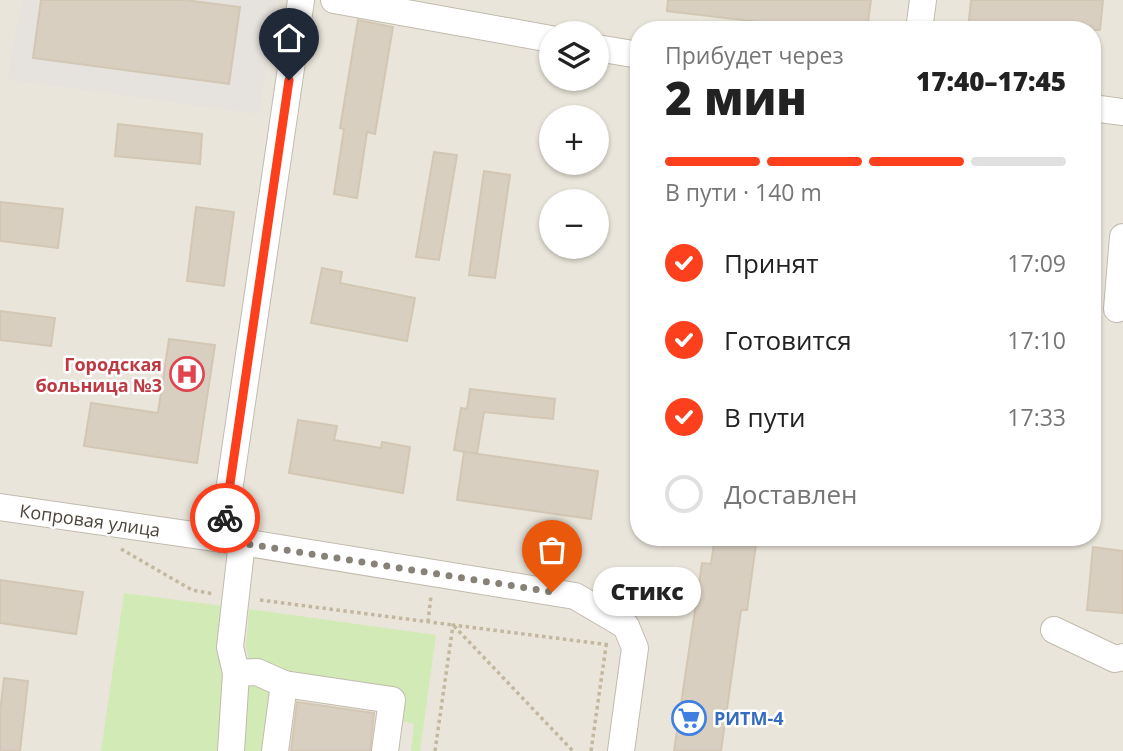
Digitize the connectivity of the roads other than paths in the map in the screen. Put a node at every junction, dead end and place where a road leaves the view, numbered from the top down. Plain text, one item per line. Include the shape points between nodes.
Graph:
1 (301, 0) edge
2 (334, 0) edge
3 (923, 0) edge
4 (920, 21) edge
5 (539, 37) edge
6 (609, 50) edge
7 (630, 54) edge
8 (1101, 109) edge
9 (1123, 112) edge
10 (1123, 237) edge
11 (1117, 309) dead end
12 (0, 507) edge
13 (232, 541) junction
14 (1054, 630) dead end
15 (1123, 657) edge
16 (236, 673) junction
17 (284, 684) junction
18 (231, 751) edge
19 (275, 751) edge
20 (385, 751) edge
21 (621, 751) edge

1 - 13 street
2 - 5 street
3 - 4 street
6 - 7 street
8 - 9 street
10 - 11 street
12 - 13 street, Копровая улица
13 - 16 street via 236,597 230,648
13 - 21 street, Копровая улица via 575,596 626,626 635,648
14 - 15 street via 1115,659
16 - 17 street via 257,672
16 - 18 street
17 - 19 street
17 - 20 street via 392,700

